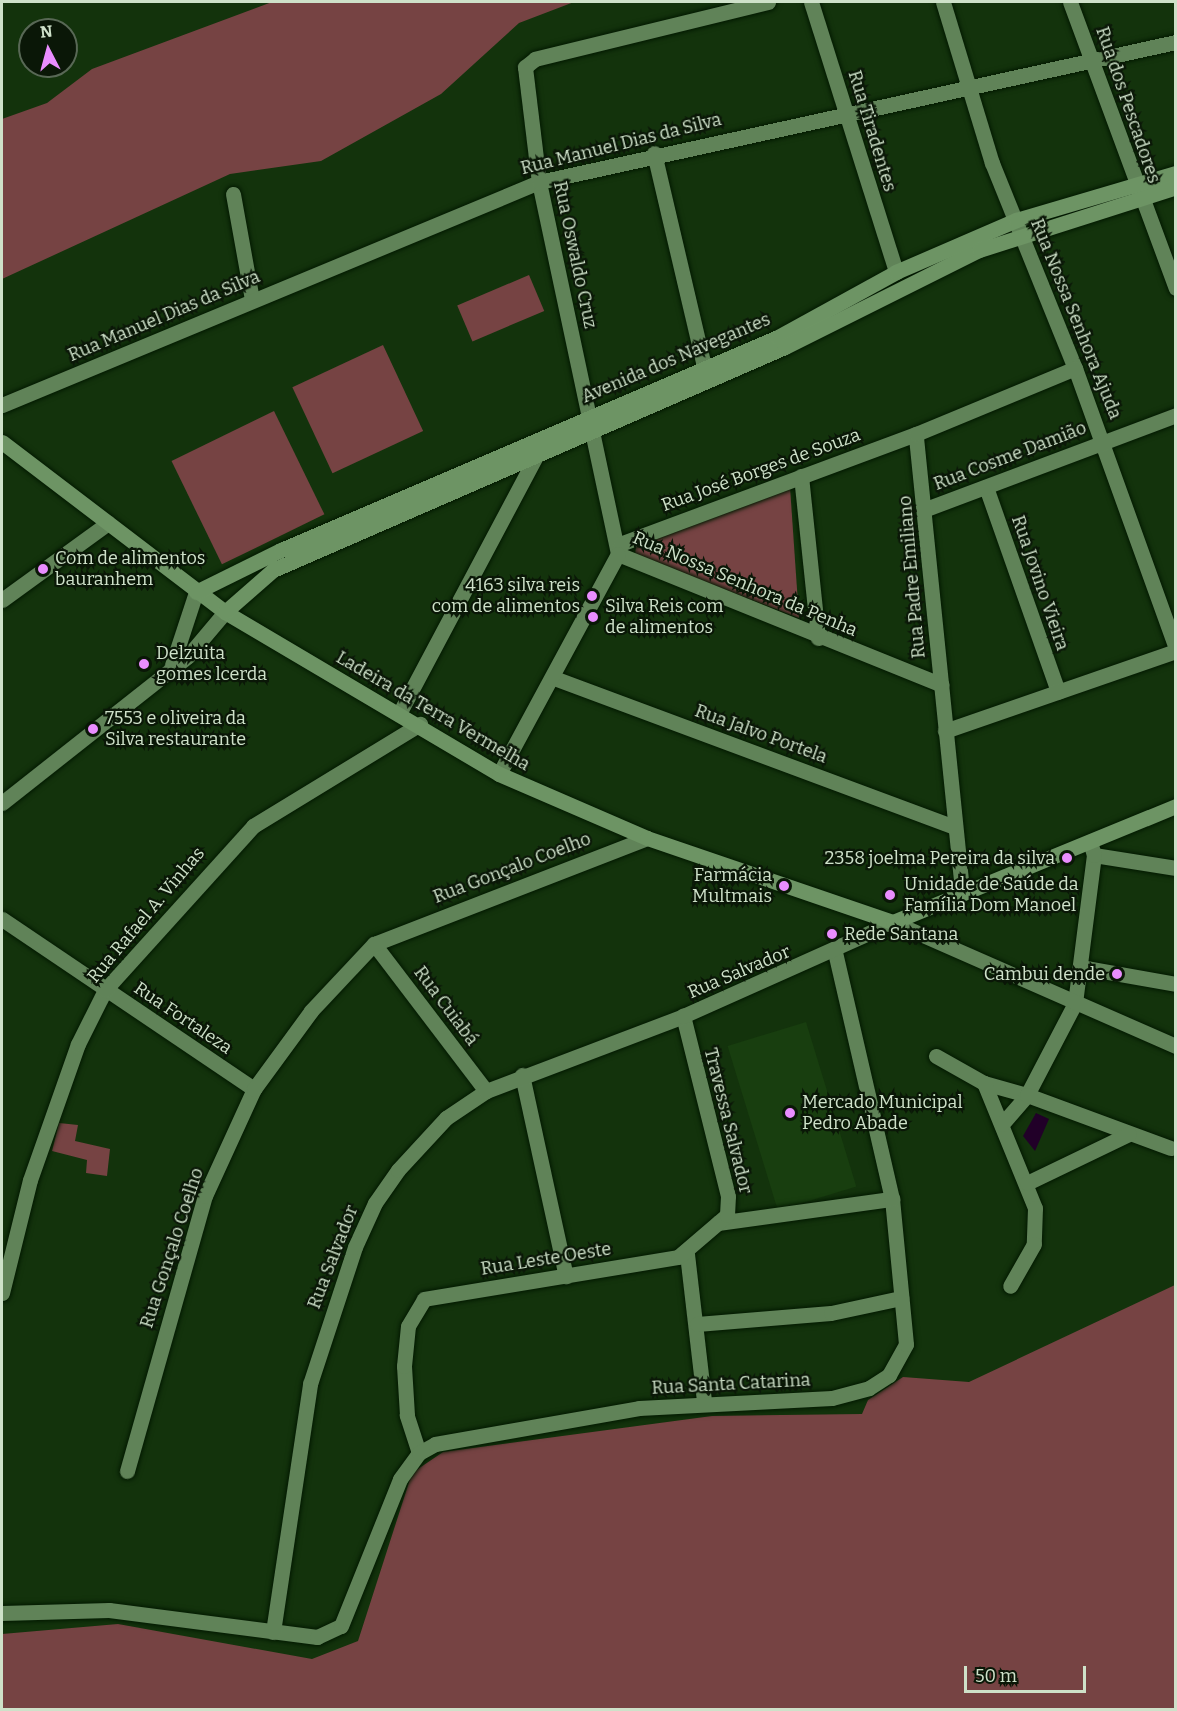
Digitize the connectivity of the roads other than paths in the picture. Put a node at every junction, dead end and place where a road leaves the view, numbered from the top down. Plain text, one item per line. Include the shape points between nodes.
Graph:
1 (768, 2) edge
2 (811, 2) edge
3 (943, 2) edge
4 (1071, 2) edge
5 (1176, 42) edge
6 (1092, 59) junction
7 (970, 86) junction
8 (846, 114) junction
9 (654, 153) junction
10 (1176, 173) edge
11 (539, 182) junction
12 (1176, 187) edge
13 (1136, 189) junction
14 (233, 194) dead end
15 (1019, 227) junction
16 (896, 272) junction
17 (1176, 288) edge
18 (252, 300) junction
19 (704, 367) junction
20 (1076, 368) junction
21 (2, 405) edge
22 (1176, 415) edge
23 (591, 422) junction
24 (916, 434) junction
25 (1103, 441) junction
26 (2, 442) edge
27 (542, 443) junction
28 (801, 476) junction
29 (986, 487) junction
30 (926, 509) junction
31 (108, 523) junction
32 (619, 549) junction
33 (196, 592) junction
34 (2, 600) edge
35 (225, 612) junction
36 (818, 638) junction
37 (1176, 650) edge
38 (172, 665) junction
39 (554, 678) junction
40 (942, 685) junction
41 (1058, 692) junction
42 (400, 712) junction
43 (420, 724) junction
44 (945, 731) junction
45 (499, 774) junction
46 (2, 803) edge
47 (1176, 806) edge
48 (955, 827) junction
49 (647, 838) junction
50 (1092, 848) junction
51 (1176, 868) edge
52 (962, 890) junction
53 (2, 919) edge
54 (893, 922) junction
55 (374, 944) junction
56 (835, 953) junction
57 (1080, 967) junction
58 (1176, 984) edge
59 (105, 990) junction
60 (1075, 1003) junction
61 (683, 1016) junction
62 (1176, 1046) edge
63 (936, 1056) dead end
64 (522, 1075) junction
65 (984, 1083) junction
66 (254, 1089) junction
67 (486, 1091) junction
68 (1027, 1095) junction
69 (1002, 1124) junction
70 (1129, 1134) junction
71 (1170, 1148) dead end
72 (1027, 1183) junction
73 (892, 1199) junction
74 (718, 1223) junction
75 (687, 1254) junction
76 (566, 1276) junction
77 (1010, 1286) dead end
78 (2, 1293) edge
79 (901, 1298) junction
80 (697, 1324) junction
81 (704, 1401) junction
82 (419, 1453) junction
83 (127, 1471) dead end
84 (2, 1613) edge
85 (273, 1632) junction

1 - 11 street, Rua Oswaldo Cruz via 535,59 524,75
2 - 8 street, Rua Tiradentes
3 - 7 street, Rua Nossa Senhora Ajuda
4 - 6 street, Rua dos Pescadores
5 - 6 street, Rua Manuel Dias da Silva
6 - 7 street, Rua Manuel Dias da Silva
6 - 13 street, Rua dos Pescadores
7 - 8 street, Rua Manuel Dias da Silva
7 - 15 street, Rua Nossa Senhora Ajuda
8 - 9 street, Rua Manuel Dias da Silva
8 - 16 street, Rua Tiradentes
9 - 11 street, Rua Manuel Dias da Silva
9 - 19 street
10 - 13 main road, Avenida dos Navegantes
11 - 18 street, Rua Manuel Dias da Silva
11 - 23 street, Rua Oswaldo Cruz
12 - 13 main road, Avenida dos Navegantes
13 - 15 main road, Avenida dos Navegantes
13 - 17 street, Rua dos Pescadores
14 - 18 street
15 - 16 main road, Avenida dos Navegantes
15 - 20 street, Rua Nossa Senhora Ajuda
15 - 23 main road, Avenida dos Navegantes via 784,347
16 - 19 main road, Avenida dos Navegantes via 778,337
18 - 21 street, Rua Manuel Dias da Silva
19 - 23 main road, Avenida dos Navegantes
20 - 24 street
20 - 25 street, Rua Nossa Senhora Ajuda
22 - 25 street, Rua Cosme Damião
23 - 27 main road, Avenida dos Navegantes
23 - 32 street, Rua Nossa Senhora da Penha
24 - 28 street, Rua José Borges de Souza
24 - 30 street, Rua Padre Emiliano
25 - 29 street, Rua Cosme Damião
25 - 37 street, Rua Nossa Senhora Ajuda
26 - 31 main road, Ladeira da Terra Vermelha
27 - 33 main road, Avenida dos Navegantes
27 - 35 main road, Avenida dos Navegantes via 273,570
27 - 42 street
28 - 32 street, Rua José Borges de Souza
28 - 36 street
29 - 30 street, Rua Cosme Damião
29 - 41 street, Rua Jovino Vieira
30 - 40 street, Rua Padre Emiliano
31 - 33 main road, Ladeira da Terra Vermelha
31 - 34 street
32 - 36 street, Rua Nossa Senhora da Penha
32 - 39 street
33 - 35 main road, Ladeira da Terra Vermelha
33 - 38 street
35 - 38 street via 200,646
35 - 42 main road, Ladeira da Terra Vermelha
36 - 40 street, Rua Nossa Senhora da Penha
37 - 41 street
38 - 46 street
39 - 45 street
39 - 48 street, Rua Jalvo Portela
40 - 44 street, Rua Padre Emiliano
41 - 44 street
42 - 43 main road, Ladeira da Terra Vermelha
43 - 45 main road, Ladeira da Terra Vermelha
43 - 59 street, Rua Rafael A. Vinhas via 253,826
44 - 48 street, Rua Padre Emiliano
45 - 49 main road, Ladeira da Terra Vermelha
47 - 50 main road
48 - 52 street, Rua Padre Emiliano
49 - 54 main road, Ladeira da Terra Vermelha
49 - 55 street, Rua Gonçalo Coelho
50 - 51 street
50 - 52 main road
50 - 57 street
52 - 54 main road
53 - 59 street, Rua Fortaleza
54 - 56 street, Rua Salvador
54 - 60 street
55 - 66 street, Rua Gonçalo Coelho via 311,1011
55 - 67 street, Rua Cuiabá
56 - 61 street, Rua Salvador
56 - 73 street, Rua Santa Catarina
57 - 58 street
57 - 60 street
59 - 66 street, Rua Fortaleza
59 - 78 street, Rua Rafael A. Vinhas via 78,1044 30,1180
60 - 62 street
60 - 68 street
61 - 64 street, Rua Salvador
61 - 74 street, Travessa Salvador via 730,1203
63 - 65 street
64 - 67 street, Rua Salvador
64 - 76 street
65 - 68 street
65 - 69 street
66 - 83 street, Rua Gonçalo Coelho via 205,1196
67 - 85 street, Rua Salvador via 446,1118 398,1170 375,1203 355,1247 310,1384
68 - 69 street
68 - 70 street
69 - 72 street
70 - 71 street
70 - 72 street
72 - 77 street via 1037,1230
73 - 74 street
73 - 79 street, Rua Santa Catarina
74 - 75 street, Travessa Salvador
75 - 76 street, Rua Leste Oeste
75 - 80 street
76 - 82 street, Rua Leste Oeste via 437,1295 413,1311 404,1389
79 - 80 street via 831,1313
79 - 81 street, Rua Santa Catarina via 906,1344 899,1366 869,1388 807,1401
80 - 81 street
81 - 82 street, Rua Santa Catarina via 449,1439
82 - 85 street via 400,1479 341,1626 317,1637
84 - 85 street via 109,1610

